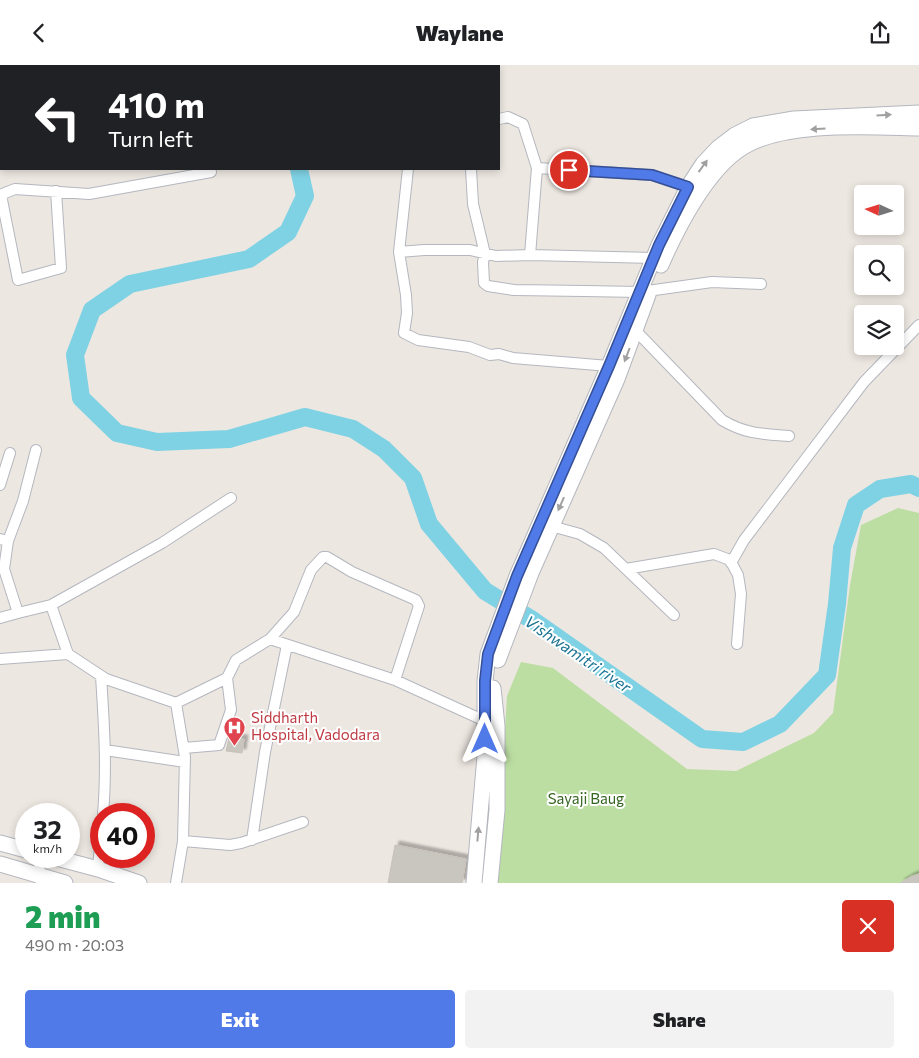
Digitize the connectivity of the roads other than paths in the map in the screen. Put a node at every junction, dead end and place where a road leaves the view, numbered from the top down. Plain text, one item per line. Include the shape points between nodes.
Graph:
1 (919, 113) edge
2 (500, 119) edge
3 (919, 128) edge
4 (537, 168) junction
5 (408, 170) edge
6 (470, 170) edge
7 (211, 172) dead end
8 (688, 187) junction
9 (56, 191) junction
10 (0, 195) edge
11 (399, 252) junction
12 (485, 253) junction
13 (530, 255) junction
14 (654, 258) junction
15 (761, 284) dead end
16 (645, 291) junction
17 (919, 325) edge
18 (636, 331) junction
19 (609, 366) junction
20 (789, 436) dead end
21 (36, 450) dead end
22 (10, 453) dead end
23 (0, 485) edge
24 (232, 498) dead end
25 (551, 527) junction
26 (4, 540) edge
27 (731, 563) junction
28 (626, 569) junction
29 (2, 571) edge
30 (524, 574) junction
31 (51, 605) junction
32 (18, 613) junction
33 (674, 615) dead end
34 (0, 618) edge
35 (270, 639) junction
36 (738, 644) dead end
37 (287, 645) junction
38 (68, 654) junction
39 (493, 656) junction
40 (0, 659) edge
41 (101, 676) junction
42 (227, 678) junction
43 (395, 681) junction
44 (176, 703) junction
45 (485, 721) junction
46 (184, 748) junction
47 (104, 750) junction
48 (185, 763) junction
49 (104, 803) edge
50 (303, 823) dead end
51 (252, 840) junction
52 (182, 841) junction
53 (0, 843) edge
54 (15, 847) edge
55 (0, 864) edge
56 (80, 864) edge
57 (98, 869) joint
58 (40, 879) edge
59 (65, 883) edge
60 (139, 883) edge
61 (176, 883) edge
62 (474, 883) edge
63 (490, 883) edge

8 -> 1 street via 718,148 753,126 794,119
2 - 4 street via 508,117 523,124
3 -> 16 street via 856,126 788,131 772,134 743,147 718,169 695,199
4 - 8 street via 652,175
4 - 13 street
5 - 11 street
6 - 12 street via 473,204
7 - 9 street via 89,194
8 - 14 street
9 - 10 street via 15,189
9 - 10 street via 61,268 18,280
11 - 12 street via 470,250
11 - 19 street via 406,295 404,333 418,340 469,347 490,355
12 - 13 street via 496,256
12 - 16 street via 484,283 488,286 514,290
13 - 14 street
14 - 16 street
15 - 16 street via 712,283
16 - 18 street
16 - 19 street
17 - 27 street via 864,382 744,540
18 - 20 street via 722,420 751,432
18 -> 25 street
19 - 30 street
21 - 26 street via 23,501
22 - 23 street
24 - 31 street via 162,543
25 - 28 street via 591,539
25 - 30 street
26 - 29 street
27 - 28 street via 714,554
27 - 36 street via 738,575 741,594
28 - 33 street
29 - 32 street
30 - 39 street
31 - 32 street
31 - 38 street
32 - 34 street
35 - 37 street
35 - 42 street via 236,661
35 - 43 street via 294,612 311,570 323,557 327,557 352,572 416,600 419,606
37 - 43 street
37 - 51 street via 265,752
38 - 40 street
38 - 41 street
39 - 45 street via 485,681
39 - 63 street via 498,810
41 - 44 street
41 - 47 street
42 - 44 street
42 - 46 street via 231,710 219,745
43 - 45 street
44 - 46 street
62 -> 45 street
46 - 48 street
47 - 48 street
47 - 49 street
48 - 52 street
50 - 51 street
51 - 52 street via 230,845
52 - 61 street
53 - 54 street
55 - 58 street
56 - 57 street
57 - 60 street
58 - 59 street

